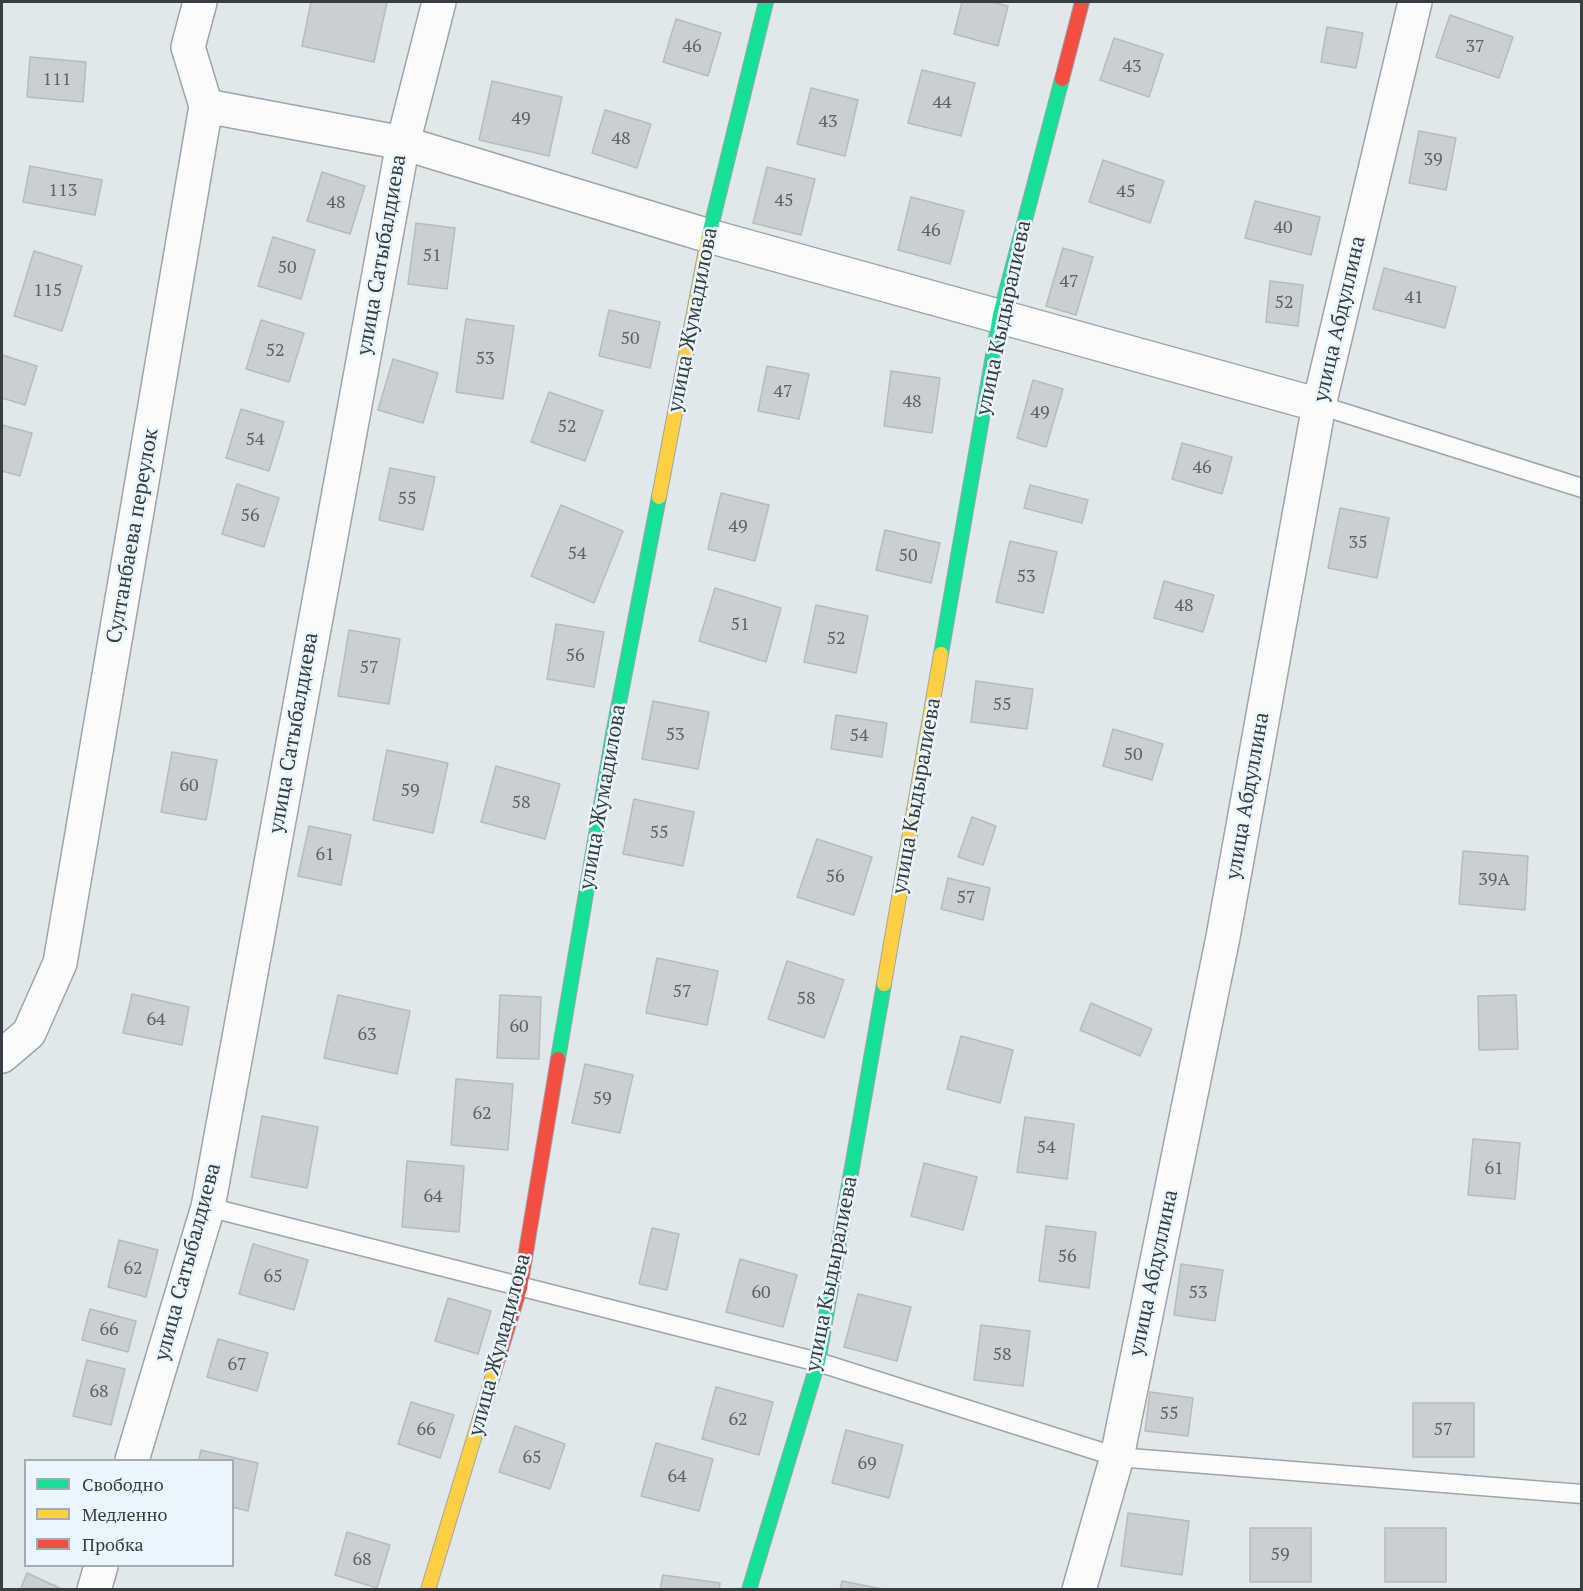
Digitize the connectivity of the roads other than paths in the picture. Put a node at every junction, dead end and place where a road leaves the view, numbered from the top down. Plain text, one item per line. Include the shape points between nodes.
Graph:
1 (200, 2) edge
2 (439, 2) edge
3 (766, 2) edge
4 (1082, 2) edge
5 (1414, 2) edge
6 (207, 106) junction
7 (403, 143) junction
8 (709, 236) junction
9 (1000, 315) junction
10 (1319, 405) junction
11 (1581, 488) edge
12 (2, 1056) edge
13 (208, 1207) junction
14 (520, 1288) junction
15 (818, 1362) junction
16 (1116, 1457) junction
17 (133, 1459) edge
18 (1581, 1494) edge
19 (101, 1567) edge
20 (94, 1590) edge
21 (428, 1590) edge
22 (749, 1590) edge
23 (1079, 1590) edge

1 - 6 street, Султанбаева переулок via 188,47
2 - 7 street, улица Сатыбалдиева
3 - 8 street, улица Жумадилова
4 - 9 street, улица Кыдыралиева
5 - 10 street, улица Абдуллина
6 - 7 street
6 - 12 street, Султанбаева переулок via 60,963 29,1033
7 - 8 street
7 - 13 street, улица Сатыбалдиева
8 - 9 street
8 - 14 street, улица Жумадилова via 613,734
9 - 10 street
9 - 15 street, улица Кыдыралиева
10 - 11 lane
10 - 16 street, улица Абдуллина via 1223,937
13 - 14 lane
13 - 17 street, улица Сатыбалдиева
14 - 15 lane
14 - 21 street, улица Жумадилова
15 - 16 lane
15 - 22 street, улица Кыдыралиева
16 - 18 lane
16 - 23 street, улица Абдуллина
19 - 20 street

